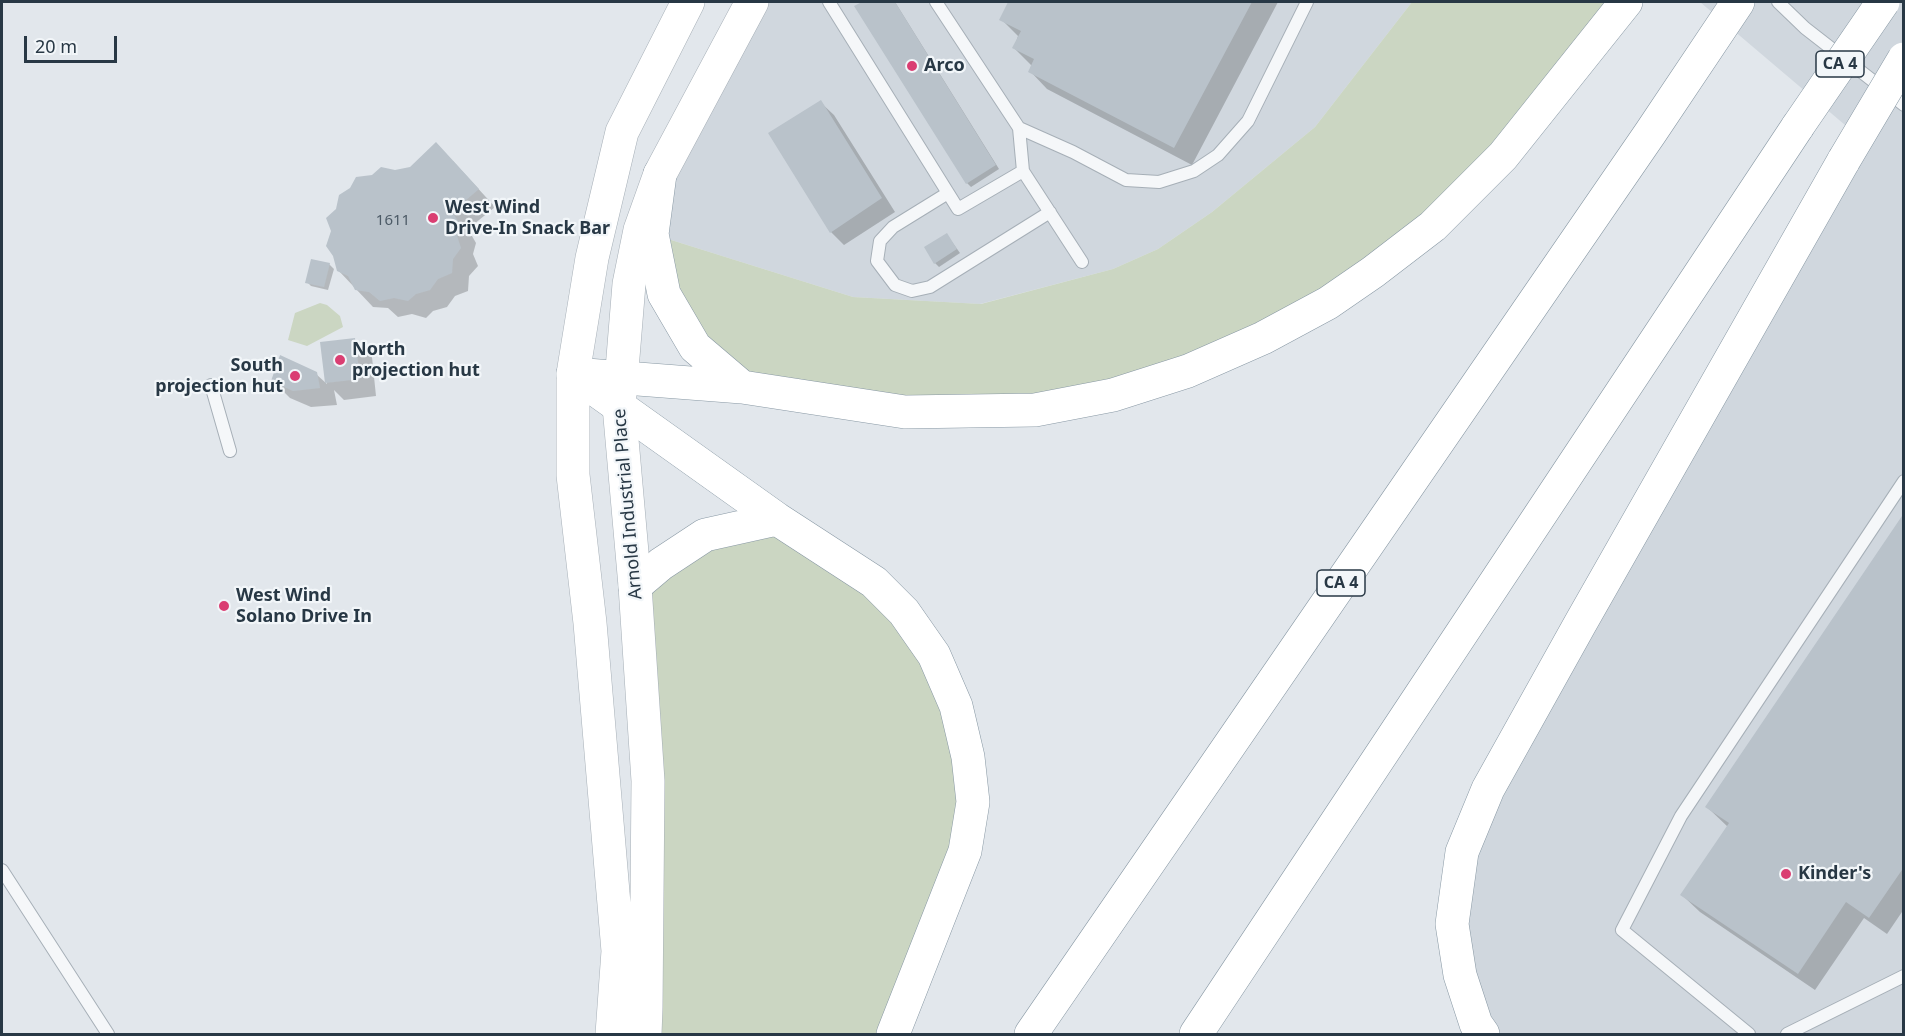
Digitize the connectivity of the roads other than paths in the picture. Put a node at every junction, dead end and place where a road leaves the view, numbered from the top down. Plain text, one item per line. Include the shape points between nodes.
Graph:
1 (688, 2) edge
2 (752, 2) edge
3 (829, 2) edge
4 (936, 2) edge
5 (1307, 2) edge
6 (1626, 2) edge
7 (1738, 2) edge
8 (1778, 2) edge
9 (1883, 2) edge
10 (1904, 59) edge
11 (1904, 105) edge
12 (1019, 128) junction
13 (1023, 171) junction
14 (660, 174) junction
15 (948, 193) junction
16 (1050, 212) junction
17 (1082, 262) dead end
18 (573, 374) junction
19 (211, 385) dead end
20 (742, 387) junction
21 (620, 392) junction
22 (230, 451) dead end
23 (1904, 481) edge
24 (777, 519) junction
25 (635, 586) junction
26 (2, 870) edge
27 (1904, 976) edge
28 (108, 1035) edge
29 (612, 1035) edge
30 (645, 1035) edge
31 (893, 1035) edge
32 (1031, 1035) edge
33 (1196, 1035) edge
34 (1483, 1035) edge
35 (1749, 1035) edge
36 (1787, 1035) edge

1 - 18 main road via 622,132 592,258
2 - 14 main road, Arnold Industrial Place
3 - 15 lane
4 - 12 lane
5 - 12 lane via 1248,121 1218,155 1194,171 1159,182 1126,180
6 - 20 main road via 1503,156 1434,226 1328,303 1263,338 1188,371 1113,395 1035,410 905,412
7 - 32 main road, CA 4
8 - 11 lane via 1805,28
9 - 33 main road, CA 4, bridge
10 - 34 main road, bridge via 1488,789 1462,852 1452,924 1460,975
12 - 13 lane
13 - 15 lane via 958,209
13 - 16 lane
14 - 20 main road via 652,234 664,294 695,347
14 - 21 main road, Arnold Industrial Place via 640,230 629,284
15 - 16 lane via 893,226 880,241 877,261 895,285 912,291 930,287
16 - 17 lane
18 - 21 main road
18 - 29 main road via 573,475 618,951
19 - 22 lane
20 - 21 main road
21 - 24 main road
21 - 25 main road, Arnold Industrial Place
23 - 35 lane via 1681,816 1622,930
24 - 25 main road via 705,536
24 - 31 main road via 874,582 904,612 934,655 956,706 973,802 966,847
25 - 30 main road, Arnold Industrial Place via 648,781
26 - 28 lane
27 - 36 lane

